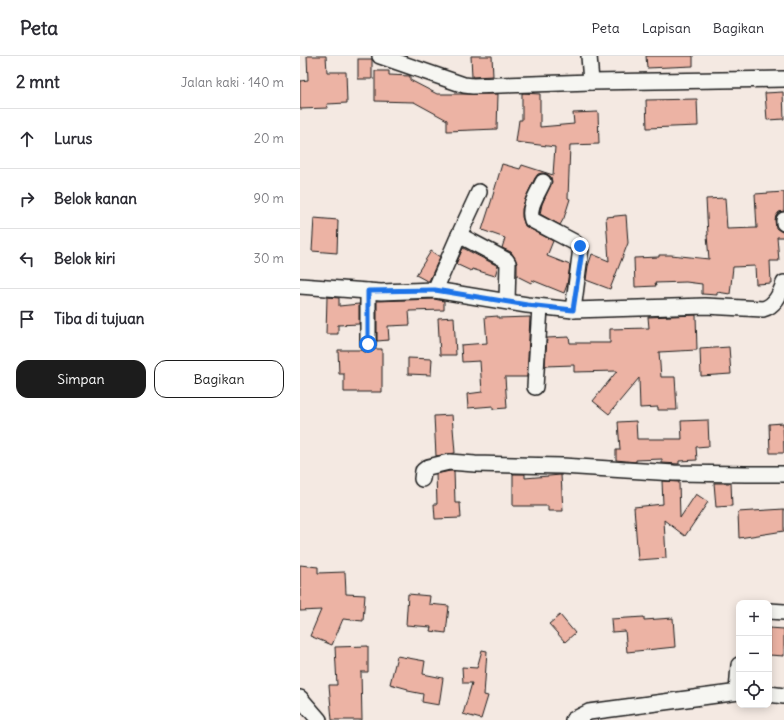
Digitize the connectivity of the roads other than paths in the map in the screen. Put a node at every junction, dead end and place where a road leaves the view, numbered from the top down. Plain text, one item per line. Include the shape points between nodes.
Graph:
1 (380, 56) edge
2 (589, 56) edge
3 (784, 79) edge
4 (591, 82) junction
5 (543, 182) dead end
6 (479, 192) dead end
7 (458, 235) junction
8 (784, 283) edge
9 (300, 286) edge
10 (435, 290) junction
11 (368, 291) junction
12 (507, 301) junction
13 (540, 307) junction
14 (573, 310) junction
15 (368, 344) dead end
16 (535, 387) dead end
17 (784, 474) edge
18 (422, 479) dead end
19 (772, 611) edge
20 (784, 612) edge
21 (736, 692) edge
22 (772, 694) edge
23 (784, 696) edge
24 (300, 698) edge
25 (319, 720) edge
26 (573, 720) edge

1 - 4 street via 464,85
2 - 4 street
3 - 4 street
5 - 14 street via 531,207 532,220 581,248
6 - 7 street
7 - 10 street
7 - 12 street via 506,260
8 - 14 street via 774,302 763,309 705,306
9 - 11 street
10 - 11 street
10 - 12 street
11 - 15 street
12 - 13 street
13 - 14 street
13 - 16 street
17 - 18 street via 674,473 449,462 428,467 423,471
19 - 20 street
21 - 26 street via 589,712
22 - 23 street
24 - 25 street

